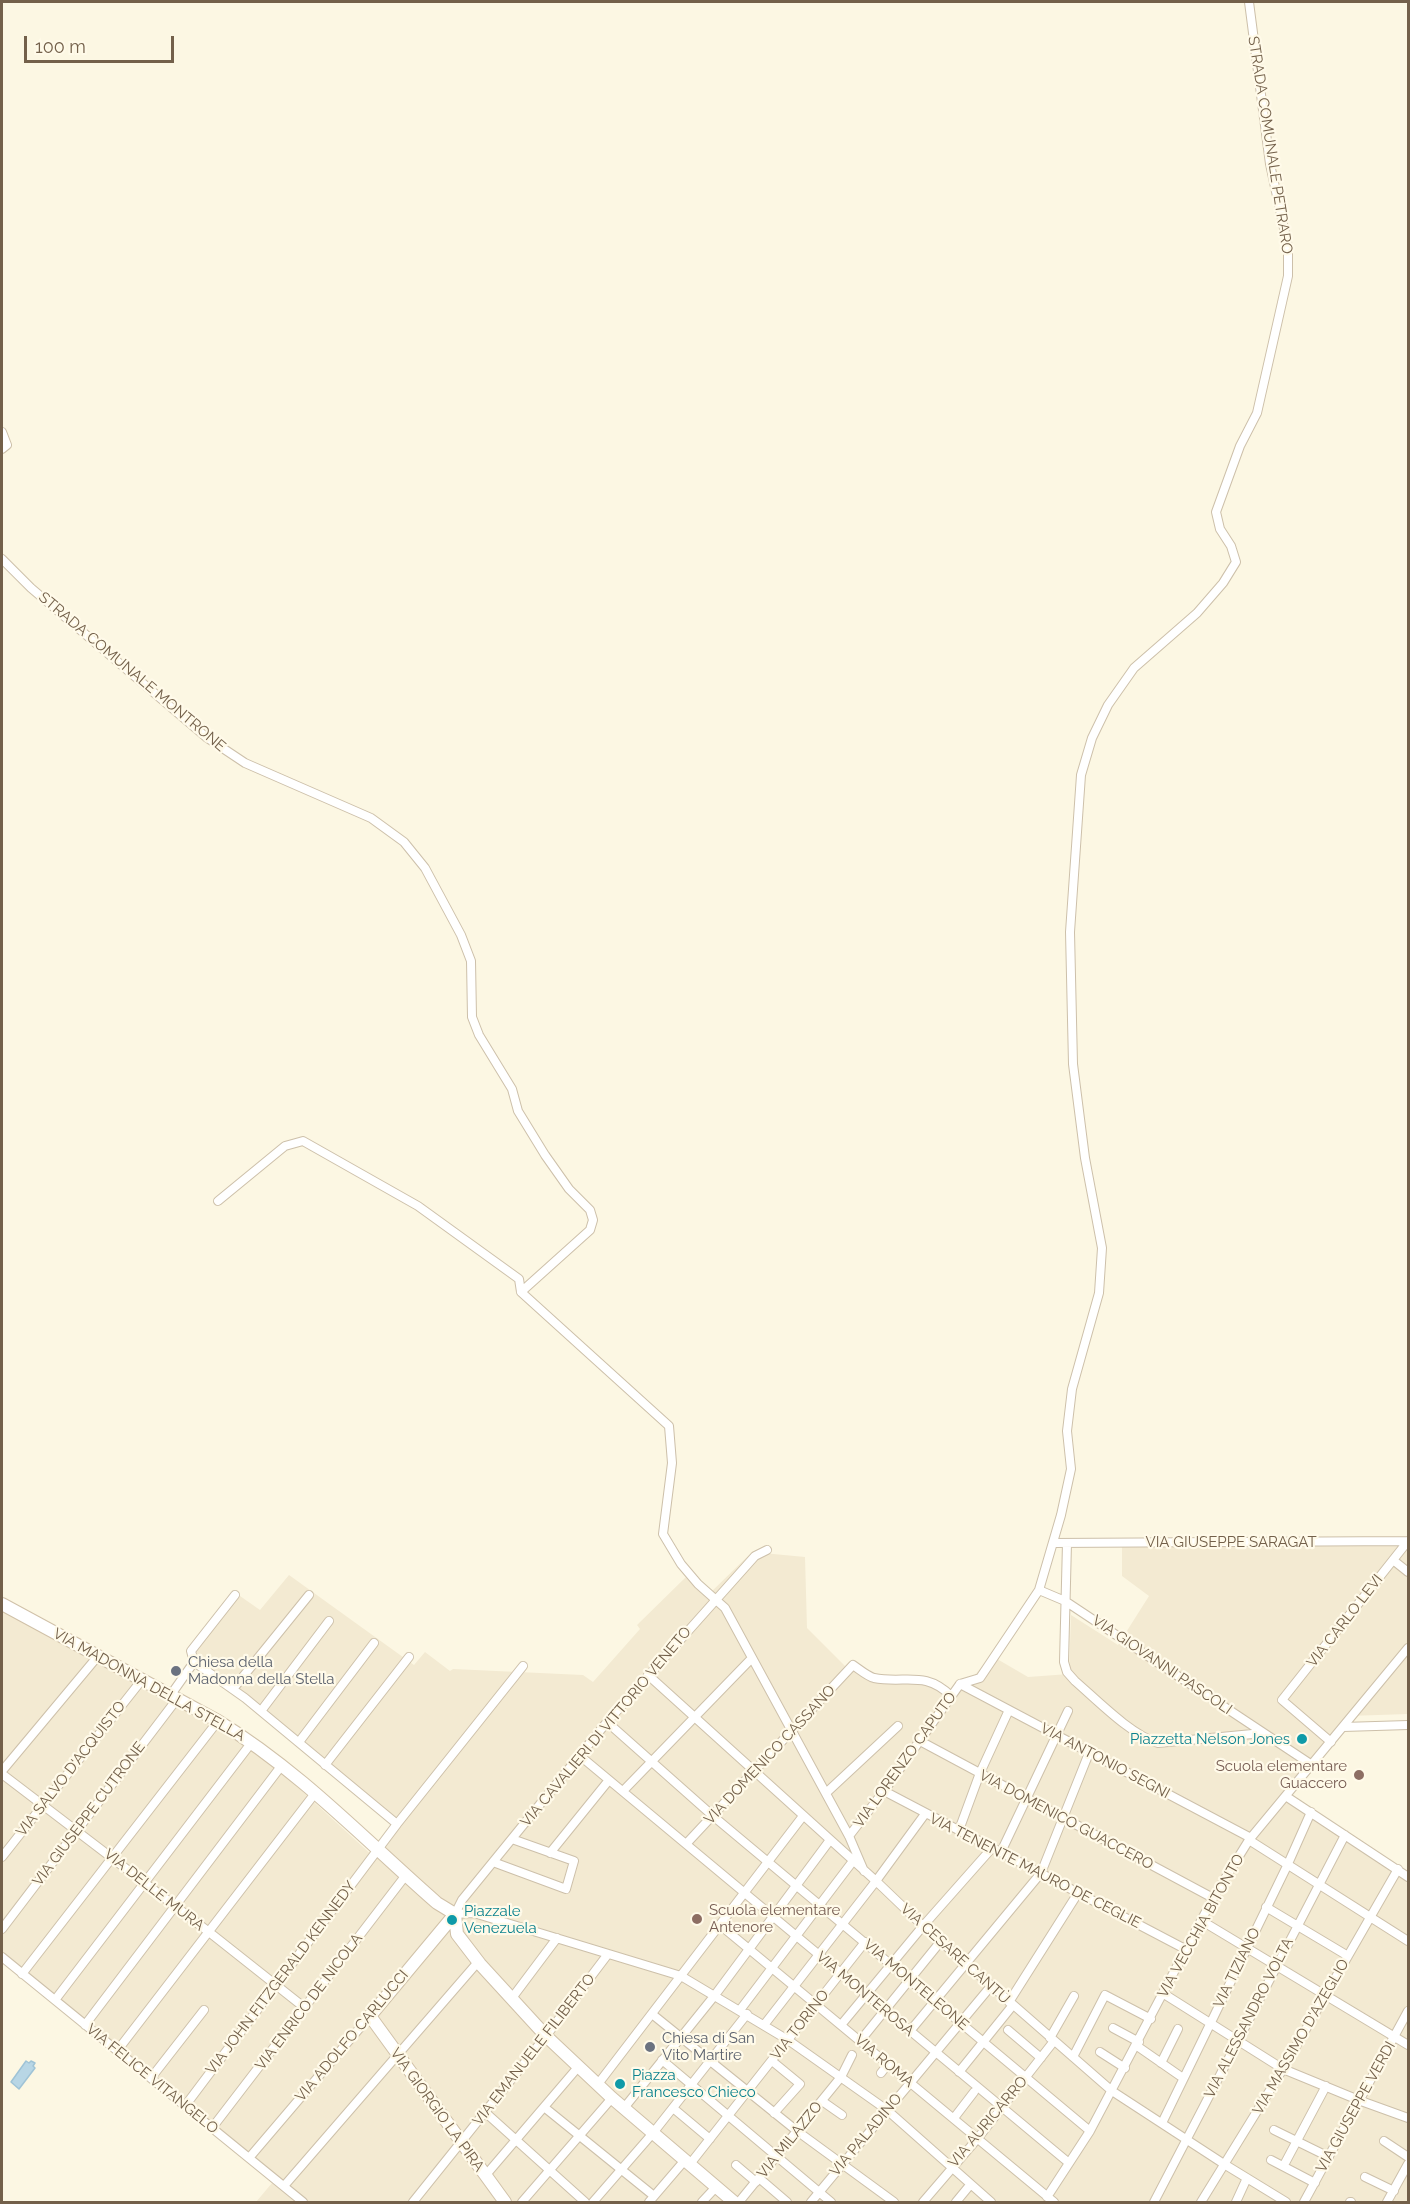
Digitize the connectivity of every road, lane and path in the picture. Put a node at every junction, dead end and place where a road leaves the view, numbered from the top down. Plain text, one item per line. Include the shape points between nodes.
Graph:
1 (1249, 2) edge
2 (2, 432) edge
3 (2, 449) edge
4 (2, 559) edge
5 (218, 1201) dead end
6 (521, 1292) junction
7 (1408, 1541) edge
8 (1053, 1543) junction
9 (1067, 1543) junction
10 (767, 1550) dead end
11 (1393, 1560) junction
12 (1408, 1572) edge
13 (1039, 1590) junction
14 (235, 1595) dead end
15 (309, 1595) dead end
16 (717, 1599) junction
17 (1065, 1601) junction
18 (2, 1604) edge
19 (329, 1621) dead end
20 (374, 1643) dead end
21 (1407, 1652) edge
22 (98, 1656) junction
23 (409, 1657) dead end
24 (752, 1658) junction
25 (194, 1662) junction
26 (523, 1666) dead end
27 (648, 1674) junction
28 (141, 1681) junction
29 (960, 1684) junction
30 (233, 1689) junction
31 (951, 1696) junction
32 (174, 1697) junction
33 (1009, 1710) junction
34 (261, 1711) junction
35 (1068, 1711) dead end
36 (695, 1717) junction
37 (218, 1721) junction
38 (607, 1722) junction
39 (1408, 1725) edge
40 (898, 1726) dead end
41 (1343, 1727) junction
42 (792, 1730) junction
43 (1263, 1733) junction
44 (1056, 1735) junction
45 (920, 1741) junction
46 (252, 1742) junction
47 (299, 1742) junction
48 (1331, 1742) junction
49 (1089, 1753) junction
50 (579, 1755) junction
51 (652, 1762) junction
52 (282, 1765) junction
53 (325, 1765) junction
54 (1312, 1765) junction
55 (754, 1771) junction
56 (2, 1773) edge
57 (980, 1773) junction
58 (609, 1780) junction
59 (623, 1791) junction
60 (884, 1791) junction
61 (316, 1792) junction
62 (826, 1793) junction
63 (1287, 1797) junction
64 (1026, 1798) junction
65 (42, 1805) junction
66 (1311, 1812) junction
67 (925, 1814) junction
68 (713, 1816) junction
69 (803, 1816) junction
70 (1063, 1818) junction
71 (397, 1824) junction
72 (959, 1830) junction
73 (77, 1831) junction
74 (1345, 1835) junction
75 (849, 1836) junction
76 (512, 1839) junction
77 (1250, 1839) junction
78 (830, 1840) junction
79 (686, 1844) junction
80 (992, 1848) junction
81 (378, 1850) junction
82 (550, 1852) junction
83 (1001, 1852) junction
84 (2, 1857) edge
85 (111, 1857) junction
86 (853, 1861) junction
87 (493, 1862) junction
88 (768, 1862) junction
89 (1287, 1866) junction
90 (1398, 1869) junction
91 (864, 1871) junction
92 (1041, 1873) junction
93 (406, 1875) junction
94 (1408, 1876) edge
95 (876, 1881) junction
96 (144, 1882) junction
97 (796, 1885) junction
98 (1318, 1885) junction
99 (1078, 1893) junction
100 (744, 1894) junction
101 (1213, 1898) junction
102 (820, 1905) junction
103 (175, 1907) junction
104 (1266, 1907) junction
105 (455, 1914) junction
106 (772, 1917) junction
107 (1371, 1918) junction
108 (1202, 1921) junction
109 (843, 1924) junction
110 (720, 1925) junction
111 (923, 1926) junction
112 (1297, 1926) junction
113 (2, 1929) edge
114 (209, 1932) junction
115 (796, 1937) junction
116 (557, 1938) junction
117 (941, 1941) junction
118 (1408, 1941) edge
119 (865, 1942) junction
120 (1246, 1947) junction
121 (750, 1948) junction
122 (1187, 1950) junction
123 (608, 1954) junction
124 (818, 1955) junction
125 (1348, 1956) junction
126 (2, 1957) edge
127 (478, 1962) junction
128 (891, 1964) junction
129 (966, 1964) junction
130 (1276, 1965) junction
131 (773, 1967) junction
132 (840, 1973) junction
133 (22, 1974) junction
134 (681, 1976) junction
135 (910, 1980) junction
136 (275, 1984) junction
137 (795, 1986) junction
138 (991, 1986) junction
139 (1164, 1994) junction
140 (715, 1995) junction
141 (866, 1995) junction
142 (1325, 1995) junction
143 (1074, 1996) dead end
144 (512, 1998) junction
145 (55, 2000) junction
146 (935, 2001) junction
147 (817, 2004) junction
148 (1011, 2004) junction
149 (305, 2008) junction
150 (204, 2010) dead end
151 (885, 2010) junction
152 (1408, 2011) edge
153 (743, 2012) junction
154 (652, 2014) junction
155 (370, 2016) junction
156 (1150, 2019) junction
157 (960, 2022) junction
158 (1210, 2023) junction
159 (85, 2025) junction
160 (764, 2025) junction
161 (841, 2025) junction
162 (1113, 2028) dead end
163 (1179, 2029) dead end
164 (1008, 2030) dead end
165 (910, 2031) junction
166 (546, 2036) junction
167 (680, 2037) junction
168 (1395, 2037) junction
169 (788, 2040) junction
170 (1052, 2040) junction
171 (1239, 2040) junction
172 (860, 2041) junction
173 (983, 2042) junction
174 (1138, 2044) junction
175 (1408, 2045) edge
176 (117, 2051) junction
177 (935, 2052) junction
178 (1100, 2052) dead end
179 (397, 2055) junction
180 (852, 2055) dead end
181 (1073, 2057) junction
182 (1041, 2058) junction
183 (662, 2060) junction
184 (709, 2061) junction
185 (772, 2061) junction
186 (1161, 2063) junction
187 (888, 2064) junction
188 (579, 2066) junction
189 (1125, 2068) junction
190 (1283, 2069) junction
191 (959, 2072) junction
192 (881, 2073) dead end
193 (841, 2077) junction
194 (1026, 2077) junction
195 (1183, 2078) junction
196 (151, 2079) junction
197 (910, 2082) junction
198 (598, 2084) junction
199 (691, 2084) junction
200 (1326, 2086) junction
201 (1112, 2091) junction
202 (747, 2092) junction
203 (974, 2092) dead end
204 (612, 2098) junction
205 (822, 2100) junction
206 (1361, 2101) junction
207 (185, 2106) junction
208 (544, 2107) junction
209 (1002, 2107) junction
210 (624, 2108) junction
211 (673, 2108) junction
212 (887, 2109) junction
213 (486, 2113) junction
214 (774, 2113) junction
215 (729, 2115) junction
216 (842, 2115) dead end
217 (954, 2118) junction
218 (1408, 2118) edge
219 (1162, 2123) junction
220 (212, 2128) junction
221 (1274, 2130) dead end
222 (797, 2131) junction
223 (1090, 2131) junction
224 (653, 2133) junction
225 (580, 2135) junction
226 (978, 2138) junction
227 (710, 2139) junction
228 (1187, 2139) junction
229 (516, 2140) junction
230 (1297, 2141) junction
231 (1384, 2141) dead end
232 (461, 2144) junction
233 (777, 2156) junction
234 (1329, 2157) junction
235 (1408, 2157) edge
236 (249, 2158) junction
237 (1271, 2160) dead end
238 (687, 2162) junction
239 (1069, 2163) junction
240 (1408, 2163) edge
241 (842, 2164) junction
242 (1224, 2164) junction
243 (736, 2165) dead end
244 (1284, 2165) junction
245 (952, 2166) junction
246 (549, 2170) junction
247 (622, 2170) junction
248 (485, 2176) junction
249 (1365, 2177) dead end
250 (1247, 2178) junction
251 (757, 2180) junction
252 (1315, 2183) junction
253 (970, 2185) junction
254 (284, 2186) junction
255 (716, 2187) junction
256 (1394, 2191) junction
257 (819, 2192) junction
258 (652, 2199) edge
259 (1051, 2200) edge
260 (303, 2202) edge
261 (413, 2202) edge
262 (505, 2202) edge
263 (522, 2202) edge
264 (585, 2202) edge
265 (593, 2202) edge
266 (702, 2202) edge
267 (734, 2202) edge
268 (739, 2202) edge
269 (787, 2202) edge
270 (811, 2202) edge
271 (831, 2202) edge
272 (894, 2202) edge
273 (923, 2202) edge
274 (956, 2202) edge
275 (991, 2202) edge
276 (1154, 2202) edge
277 (1201, 2202) edge
278 (1236, 2202) edge
279 (1286, 2202) edge
280 (1304, 2202) edge
281 (1389, 2202) edge

1 - 8 street, STRADA COMUNALE PETRARO via 1269,154 1288,248 1288,276 1257,413 1240,446 1216,512 1236,562 1197,613 1134,668 1108,705 1092,738 1081,775 1070,932 1073,1064 1102,1248 1099,1293 1072,1389 1067,1431 1071,1469
2 - 3 street via 6,445
4 - 6 street, STRADA COMUNALE MONTRONE via 206,737 245,763 371,818 404,842 425,868 471,961 472,1017 479,1035 545,1155 590,1210 593,1220 590,1230
5 - 6 street via 285,1146 303,1141 418,1206 519,1279
6 - 16 street via 669,1426 672,1463 663,1534 681,1564
7 - 9 street, VIA GIUSEPPE SARAGAT
7 - 11 street, VIA CARLO LEVI
8 - 9 street, VIA GIUSEPPE SARAGAT
8 - 13 street, STRADA COMUNALE PETRARO
9 - 17 street
10 - 16 street, VIA CAVALIERI DI VITTORIO VENETO via 755,1556
11 - 12 street
11 - 48 street, VIA CARLO LEVI via 1282,1701
13 - 17 street, VIA GIOVANNI PASCOLI
13 - 29 street, STRADA COMUNALE PETRARO via 980,1678
14 - 25 street, VIA GIUSEPPE CUTRONE via 191,1650
15 - 30 street
16 - 24 street
16 - 27 street, VIA CAVALIERI DI VITTORIO VENETO
17 - 43 street, VIA GIOVANNI PASCOLI
17 - 43 street via 1067,1672 1148,1740 1158,1743
18 - 22 street, VIA MADONNA DELLA STELLA
19 - 34 street
20 - 47 street
21 - 41 street, VIA VECCHIA BITONTO
22 - 28 street, VIA MADONNA DELLA STELLA
22 - 56 street
23 - 53 street
24 - 36 street
24 - 42 street
25 - 30 street
25 - 32 street, VIA GIUSEPPE CUTRONE
26 - 71 street, VIA JOHN FITZGERALD KENNEDY
27 - 36 street, VIA CESARE CANTÙ
27 - 38 street, VIA CAVALIERI DI VITTORIO VENETO
28 - 32 street, VIA MADONNA DELLA STELLA
28 - 65 street, VIA SALVO D'ACQUISTO
29 - 31 street, VIA LORENZO CAPUTO
29 - 33 street, VIA ANTONIO SEGNI
30 - 34 street
31 - 42 street, VIA DOMENICO CASSANO via 928,1681 872,1678 853,1665
31 - 45 street, VIA LORENZO CAPUTO
32 - 37 street, VIA MADONNA DELLA STELLA
32 - 73 street, VIA GIUSEPPE CUTRONE
33 - 44 street, VIA ANTONIO SEGNI
33 - 57 street
34 - 47 street
35 - 44 street
36 - 51 street
36 - 55 street, VIA CESARE CANTÙ
37 - 46 street, VIA MADONNA DELLA STELLA
37 - 85 street
38 - 50 street, VIA CAVALIERI DI VITTORIO VENETO
38 - 51 street, VIA MONTELEONE
39 - 41 street
40 - 62 street
41 - 48 street, VIA VECCHIA BITONTO
42 - 55 street, VIA DOMENICO CASSANO
42 - 62 street
43 - 54 street, VIA GIOVANNI PASCOLI
44 - 49 street, VIA ANTONIO SEGNI
44 - 64 street
45 - 57 street, VIA DOMENICO GUACCERO
45 - 60 street, VIA LORENZO CAPUTO
46 - 52 street, VIA MADONNA DELLA STELLA
46 - 96 street
47 - 53 street
48 - 54 street, VIA VECCHIA BITONTO
49 - 70 street
49 - 77 street, VIA ANTONIO SEGNI
50 - 58 street, VIA MONTEROSA
50 - 76 street, VIA CAVALIERI DI VITTORIO VENETO
51 - 59 street
51 - 68 street, VIA MONTELEONE
52 - 61 street, VIA MADONNA DELLA STELLA
52 - 103 street
53 - 71 street
54 - 63 street, VIA VECCHIA BITONTO
55 - 68 street, VIA DOMENICO CASSANO
55 - 69 street, VIA CESARE CANTÙ
56 - 65 street, VIA DELLE MURA
57 - 64 street, VIA DOMENICO GUACCERO
57 - 72 street
58 - 59 street, VIA MONTEROSA
58 - 82 street
59 - 79 street, VIA MONTEROSA
60 - 67 street, VIA TENENTE MAURO DE CEGLIE
60 - 75 street, VIA LORENZO CAPUTO
61 - 81 street, VIA MADONNA DELLA STELLA
61 - 114 street
62 - 75 street
63 - 66 street
63 - 77 street, VIA VECCHIA BITONTO
64 - 70 street, VIA DOMENICO GUACCERO
64 - 83 street
65 - 73 street, VIA DELLE MURA
65 - 84 street, VIA SALVO D'ACQUISTO
66 - 74 street
66 - 89 street, VIA TIZIANO
67 - 72 street, VIA TENENTE MAURO DE CEGLIE
67 - 95 street
68 - 79 street, VIA DOMENICO CASSANO
68 - 88 street, VIA MONTELEONE
69 - 78 street, VIA CESARE CANTÙ
69 - 88 street
70 - 92 street
70 - 101 street, VIA DOMENICO GUACCERO
71 - 81 street, VIA JOHN FITZGERALD KENNEDY
72 - 80 street, VIA TENENTE MAURO DE CEGLIE
73 - 85 street, VIA DELLE MURA
73 - 113 street, VIA GIUSEPPE CUTRONE
74 - 90 street
74 - 98 street, VIA ALESSANDRO VOLTA
75 - 91 street
76 - 82 street
76 - 87 street, VIA CAVALIERI DI VITTORIO VENETO
77 - 89 street, VIA ANTONIO SEGNI
77 - 101 street, VIA VECCHIA BITONTO
78 - 86 street, VIA CESARE CANTÙ
78 - 97 street
79 - 100 street, VIA MONTEROSA
80 - 83 street, VIA TENENTE MAURO DE CEGLIE
80 - 111 street
81 - 93 street, VIA MADONNA DELLA STELLA
81 - 136 street, VIA JOHN FITZGERALD KENNEDY
82 - 87 street via 574,1861 566,1889
83 - 92 street, VIA TENENTE MAURO DE CEGLIE
85 - 96 street, VIA DELLE MURA
85 - 133 street
86 - 91 street, VIA CESARE CANTÙ
86 - 102 street
87 - 105 street, VIA CAVALIERI DI VITTORIO VENETO
88 - 97 street, VIA MONTELEONE
88 - 100 street
89 - 98 street, VIA ANTONIO SEGNI
89 - 104 street, VIA TIZIANO
90 - 94 street
90 - 107 street, VIA MASSIMO D'AZEGLIO
91 - 95 street, VIA CESARE CANTÙ
92 - 99 street, VIA TENENTE MAURO DE CEGLIE
92 - 129 street
93 - 105 street, VIA MADONNA DELLA STELLA
93 - 149 street, VIA ENRICO DE NICOLA
95 - 109 street
95 - 111 street, VIA CESARE CANTÙ
96 - 103 street, VIA DELLE MURA
96 - 145 street
97 - 102 street, VIA MONTELEONE
97 - 106 street
98 - 107 street, VIA ANTONIO SEGNI
98 - 112 street, VIA ALESSANDRO VOLTA
99 - 122 street, VIA TENENTE MAURO DE CEGLIE
99 - 148 street
100 - 106 street, VIA MONTEROSA
100 - 110 street
101 - 108 street, VIA VECCHIA BITONTO
102 - 109 street, VIA MONTELEONE
102 - 115 street
103 - 114 street, VIA DELLE MURA
103 - 159 street
104 - 112 street
104 - 120 street, VIA TIZIANO
105 - 116 street via 474,1912
105 - 127 street via 457,1934
105 - 155 street, VIA ADOLFO CARLUCCI
106 - 115 street, VIA MONTEROSA
106 - 121 street
107 - 118 street, VIA ANTONIO SEGNI
107 - 125 street, VIA MASSIMO D'AZEGLIO
108 - 120 street
108 - 122 street, VIA VECCHIA BITONTO
109 - 119 street, VIA MONTELEONE
109 - 124 street
110 - 121 street, VIA ROMA
110 - 134 street
111 - 117 street, VIA CESARE CANTÙ
111 - 128 street
112 - 125 street
112 - 130 street, VIA ALESSANDRO VOLTA
114 - 136 street, VIA DELLE MURA
114 - 176 street
115 - 124 street, VIA MONTEROSA
115 - 131 street
116 - 123 street
116 - 144 street
117 - 129 street, VIA CESARE CANTÙ
117 - 135 street
119 - 128 street, VIA MONTELEONE
119 - 132 street, VIA TORINO
120 - 130 street
120 - 158 street, VIA TIZIANO
121 - 131 street, VIA ROMA
121 - 140 street
122 - 139 street, VIA VECCHIA BITONTO
123 - 134 street
123 - 166 street, VIA EMANUELE FILIBERTO
124 - 132 street, VIA MONTEROSA
124 - 137 street
125 - 142 street, VIA MASSIMO D'AZEGLIO
126 - 133 street, VIA FELICE VITANGELO
127 - 144 street
127 - 179 street
128 - 135 street, VIA MONTELEONE
128 - 141 street
129 - 138 street, VIA CESARE CANTÙ
129 - 146 street
130 - 142 street
130 - 171 street, VIA ALESSANDRO VOLTA
131 - 137 street, VIA ROMA
131 - 153 street
132 - 141 street, VIA MONTEROSA
132 - 147 street, VIA TORINO
133 - 145 street, VIA FELICE VITANGELO
134 - 140 street
134 - 154 street
135 - 146 street, VIA MONTELEONE
135 - 151 street
136 - 149 street, VIA DELLE MURA
136 - 207 street, VIA JOHN FITZGERALD KENNEDY
137 - 147 street, VIA ROMA
137 - 160 street
138 - 148 street, VIA CESARE CANTÙ
138 - 157 street, VIA PALADINO
139 - 156 street, VIA VECCHIA BITONTO
139 - 158 street
140 - 153 street
140 - 167 street
141 - 151 street, VIA MONTEROSA
141 - 161 street
142 - 168 street
142 - 190 street, VIA MASSIMO D'AZEGLIO
143 - 170 street, VIA AURICARRO
144 - 166 street
145 - 159 street, VIA FELICE VITANGELO
146 - 157 street, VIA MONTELEONE
146 - 165 street
147 - 161 street, VIA ROMA
147 - 169 street, VIA TORINO
148 - 170 street, VIA CESARE CANTÙ
148 - 173 street
149 - 220 street, VIA ENRICO DE NICOLA
150 - 196 street
151 - 165 street, VIA MONTEROSA
151 - 172 street
152 - 168 street, VIA GIUSEPPE VERDI
153 - 160 street
153 - 184 street
154 - 167 street
154 - 198 street
155 - 179 street, VIA GIORGIO LA PIRA
155 - 236 street, VIA ADOLFO CARLUCCI
156 - 174 street, VIA VECCHIA BITONTO
156 - 181 street via 1105,1995
157 - 173 street, VIA MONTELEONE
157 - 177 street, VIA PALADINO
158 - 171 street
158 - 195 street, VIA TIZIANO
159 - 176 street, VIA FELICE VITANGELO
160 - 169 street
161 - 172 street, VIA ROMA
162 - 174 street
163 - 186 street
164 - 182 street
165 - 177 street, VIA MONTEROSA
166 - 188 street
166 - 213 street, VIA EMANUELE FILIBERTO
167 - 183 street
167 - 184 street
168 - 175 street
168 - 206 street, VIA GIUSEPPE VERDI
169 - 185 street, VIA TORINO
169 - 193 street
170 - 181 street, VIA CESARE CANTÙ
170 - 182 street, VIA AURICARRO
171 - 190 street
171 - 228 street, VIA ALESSANDRO VOLTA
172 - 187 street, VIA ROMA
173 - 191 street
173 - 194 street, VIA MONTELEONE
174 - 186 street
174 - 189 street, VIA VECCHIA BITONTO
176 - 196 street, VIA FELICE VITANGELO
177 - 191 street, VIA MONTEROSA
177 - 197 street, VIA PALADINO
178 - 189 street
179 - 232 street, VIA GIORGIO LA PIRA
179 - 254 street
180 - 193 street, VIA MILAZZO
181 - 201 street, VIA CESARE CANTÙ
182 - 194 street, VIA AURICARRO
183 - 199 street
183 - 210 street
184 - 199 street
184 - 202 street
185 - 202 street, VIA TORINO
185 - 214 street via 800,2084
186 - 195 street
187 - 192 street
187 - 197 street, VIA ROMA
188 - 198 street
188 - 208 street
189 - 201 street, VIA VECCHIA BITONTO
190 - 200 street
190 - 242 street, VIA MASSIMO D'AZEGLIO
191 - 209 street, VIA MONTEROSA
193 - 205 street, VIA MILAZZO
193 - 212 street
194 - 209 street, VIA AURICARRO
194 - 223 street, VIA MONTELEONE
195 - 219 street, VIA TIZIANO
196 - 207 street, VIA FELICE VITANGELO
197 - 212 street, VIA PALADINO
197 - 217 street, VIA ROMA
198 - 204 street
199 - 211 street
199 - 215 street
200 - 206 street
200 - 230 street
201 - 219 street, VIA CESARE CANTÙ
201 - 223 street, VIA VECCHIA BITONTO
202 - 214 street
202 - 215 street, VIA TORINO
203 - 217 street
204 - 210 street
204 - 225 street
205 - 216 street
205 - 222 street, VIA MILAZZO
206 - 218 street
206 - 234 street, VIA GIUSEPPE VERDI
207 - 220 street, VIA FELICE VITANGELO
208 - 225 street
208 - 229 street
209 - 226 street, VIA AURICARRO
209 - 239 street, VIA MONTEROSA
210 - 224 street
211 - 224 street
211 - 227 street
212 - 241 street, VIA PALADINO
212 - 245 street
213 - 229 street
213 - 232 street, VIA EMANUELE FILIBERTO
214 - 222 street
215 - 227 street, VIA TORINO
215 - 233 street
217 - 226 street, VIA ROMA
219 - 228 street, VIA CESARE CANTÙ
220 - 236 street, VIA FELICE VITANGELO
221 - 230 street
222 - 233 street, VIA MILAZZO
222 - 241 street
223 - 239 street, VIA VECCHIA BITONTO
224 - 238 street
224 - 247 street
225 - 246 street
225 - 247 street
226 - 245 street, VIA AURICARRO
226 - 259 street, VIA ROMA
227 - 238 street, VIA TORINO
228 - 242 street, VIA CESARE CANTÙ
228 - 276 street, VIA ALESSANDRO VOLTA
229 - 246 street
229 - 248 street
230 - 234 street
230 - 244 street
231 - 235 street
232 - 248 street, VIA GIORGIO LA PIRA
232 - 261 street, VIA EMANUELE FILIBERTO
233 - 251 street, VIA MILAZZO
233 - 257 street
234 - 252 street, VIA GIUSEPPE VERDI
236 - 254 street, VIA FELICE VITANGELO
237 - 244 street
238 - 255 street
238 - 258 street, VIA TORINO
239 - 259 street, VIA VECCHIA BITONTO
240 - 256 street
241 - 257 street, VIA PALADINO
241 - 272 street
242 - 250 street, VIA CESARE CANTÙ
242 - 277 street, VIA MASSIMO D'AZEGLIO
243 - 251 street
244 - 252 street
245 - 253 street
245 - 273 street, VIA AURICARRO
246 - 263 street
246 - 264 street
247 - 258 street
247 - 265 street
248 - 262 street, VIA GIORGIO LA PIRA
249 - 256 street
250 - 278 street
250 - 279 street, VIA CESARE CANTÙ
251 - 268 street, VIA MILAZZO
251 - 269 street
252 - 280 street, VIA GIUSEPPE VERDI
253 - 274 street
253 - 275 street
254 - 260 street, VIA FELICE VITANGELO
255 - 266 street
255 - 267 street
256 - 281 street
257 - 270 street, VIA PALADINO
257 - 271 street

